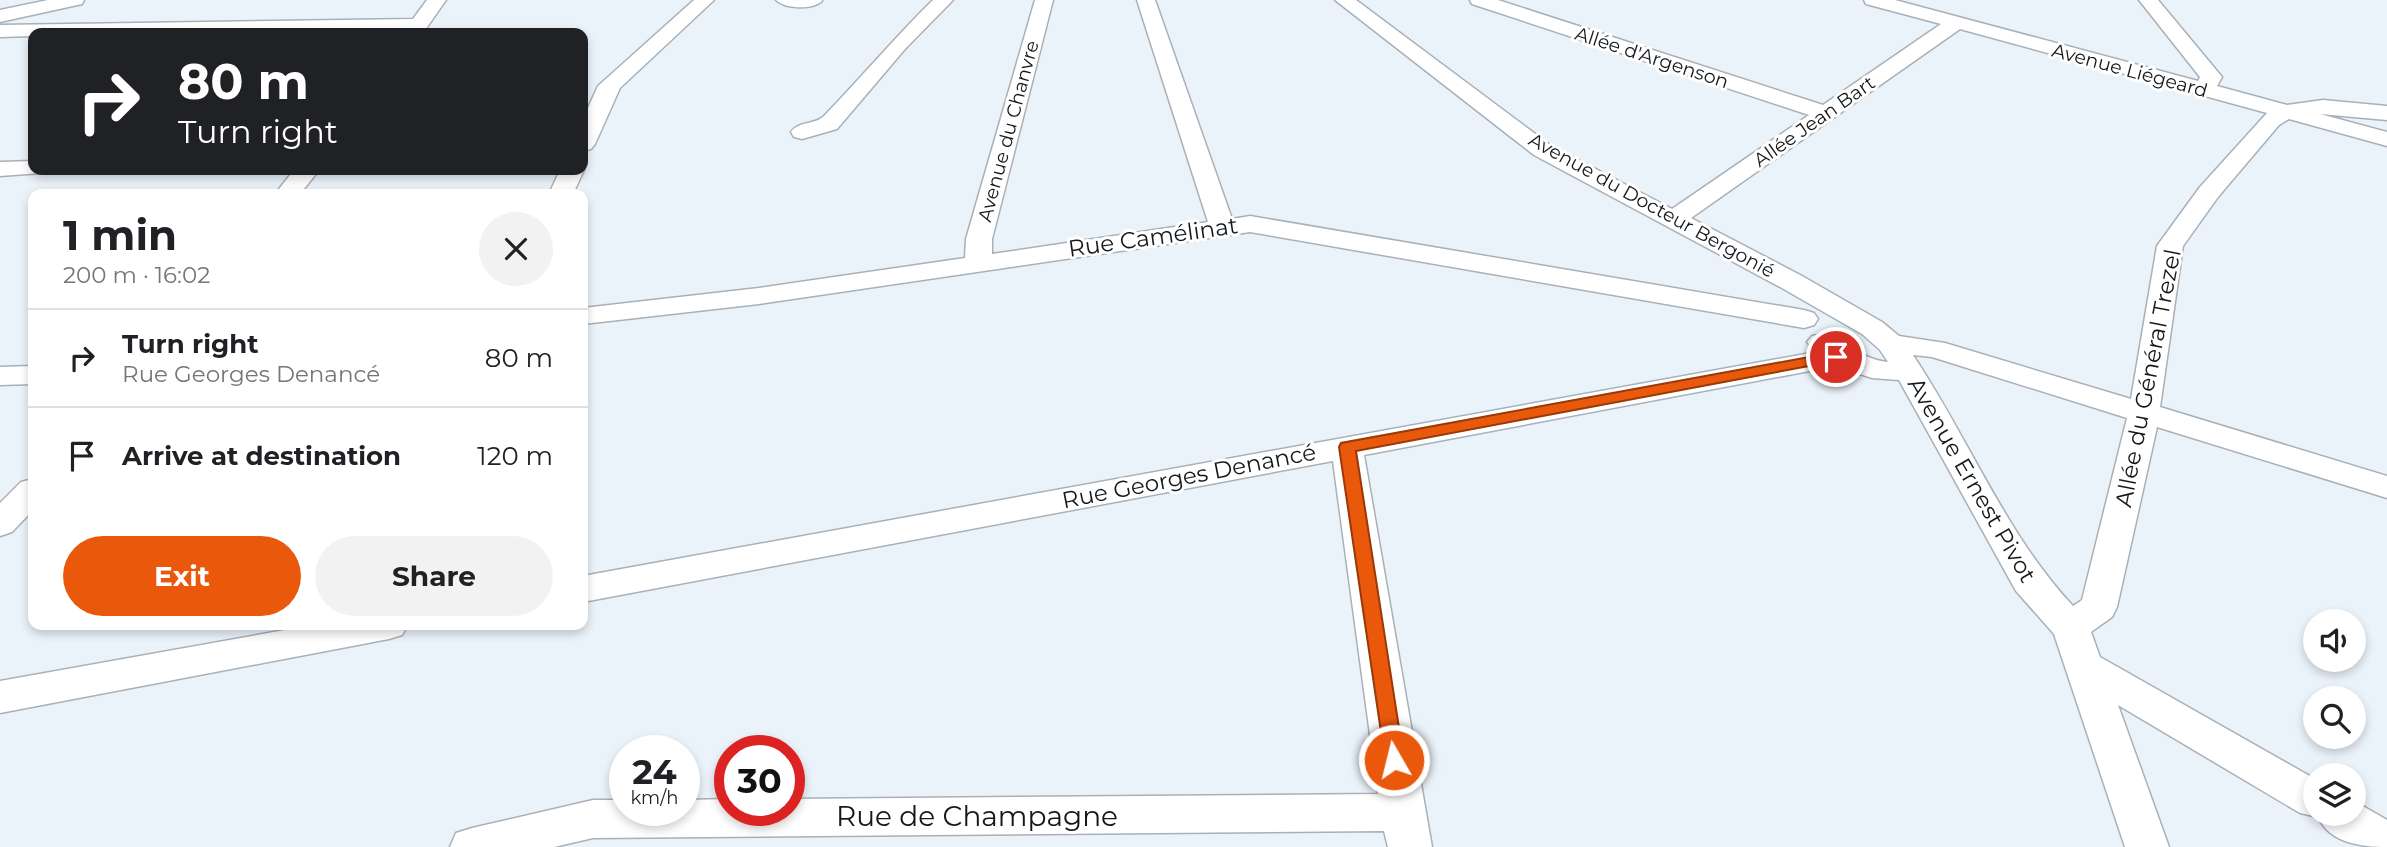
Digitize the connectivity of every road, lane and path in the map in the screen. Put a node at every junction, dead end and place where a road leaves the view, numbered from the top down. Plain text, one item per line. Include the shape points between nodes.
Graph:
1 (75, 0) edge
2 (437, 0) edge
3 (705, 0) edge
4 (785, 0) edge
5 (944, 0) edge
6 (1044, 0) edge
7 (1146, 0) edge
8 (1344, 0) edge
9 (1479, 0) edge
10 (1873, 0) edge
11 (2148, 0) edge
12 (813, 1) edge
13 (0, 16) edge
14 (1956, 23) junction
15 (417, 28) edge
16 (0, 31) edge
17 (28, 31) edge
18 (2205, 90) junction
19 (2286, 112) junction
20 (1826, 113) junction
21 (2387, 113) edge
22 (588, 132) edge
23 (802, 132) dead end
24 (2387, 139) edge
25 (28, 168) edge
26 (0, 169) edge
27 (303, 175) edge
28 (292, 189) edge
29 (1672, 219) junction
30 (1222, 226) junction
31 (978, 263) junction
32 (1830, 303) junction
33 (588, 315) edge
34 (1804, 319) junction
35 (1836, 357) junction
36 (1899, 357) junction
37 (28, 375) edge
38 (0, 376) edge
39 (2144, 413) junction
40 (1347, 447) junction
41 (2387, 486) edge
42 (28, 496) edge
43 (0, 524) edge
44 (588, 588) edge
45 (2071, 628) junction
46 (362, 630) edge
47 (2084, 666) junction
48 (0, 697) edge
49 (2303, 793) edge
50 (2359, 826) edge
51 (1406, 830) edge
52 (2387, 842) edge
53 (472, 847) edge
54 (2147, 847) edge

1 - 13 street
2 - 15 street
3 - 22 street via 606,91
4 - 12 street
5 - 23 street via 829,124
6 - 31 street, Avenue du Chanvre via 979,239
7 - 30 street
8 - 29 street, Avenue du Docteur Bergonié via 1542,150
9 - 20 street, Allée d'Argenson
10 - 14 street, Avenue Liégeard
11 - 18 street via 2211,77
14 - 18 street, Avenue Liégeard
14 - 20 street, Allée Jean Bart
16 - 17 street
18 - 19 street, Avenue Liégeard
19 - 21 street via 2323,107
19 - 24 street, Avenue Liégeard
19 - 39 street, Allée du Général Trezel via 2271,120 2170,246
20 - 29 street, Allée Jean Bart
25 - 26 street
27 - 28 street
29 - 32 street, Avenue du Docteur Bergonié
30 - 31 street, Rue Camélinat
30 - 34 street, Rue Camélinat via 1250,224
31 - 33 street, Rue Camélinat via 759,296
32 - 34 street via 1811,310
32 - 36 street, Avenue du Docteur Bergonié via 1872,328
34 - 35 street
35 - 36 street via 1887,371
35 - 40 street, Rue Georges Denancé
36 - 39 street via 1935,349
36 - 45 street, Avenue Ernest Pivot via 2029,582
37 - 38 street
39 - 41 street
39 - 45 street, Allée du Général Trezel via 2099,607
40 - 44 street, Rue Georges Denancé
40 - 51 street
42 - 43 street
45 - 47 street, Avenue Ernest Pivot
46 - 48 street
47 - 49 street
47 - 54 street, Avenue Ernest Pivot
50 - 52 street
51 - 53 street, Rue de Champagne via 593,819

